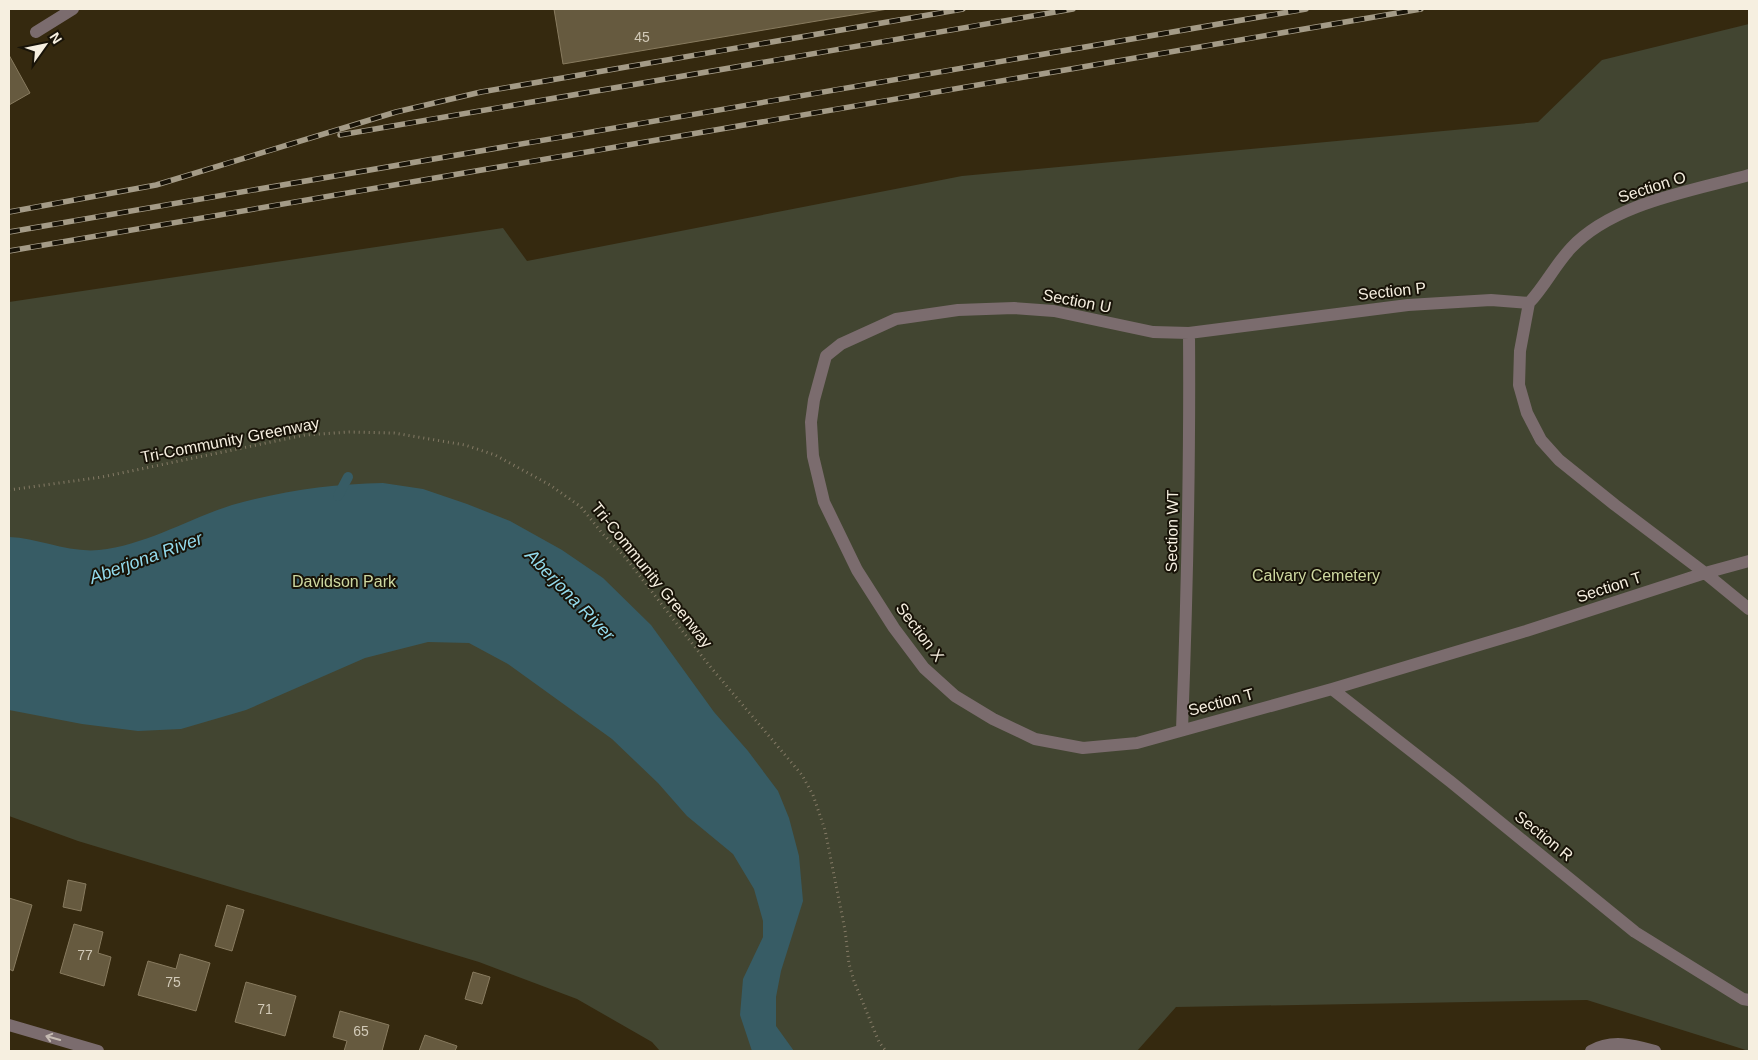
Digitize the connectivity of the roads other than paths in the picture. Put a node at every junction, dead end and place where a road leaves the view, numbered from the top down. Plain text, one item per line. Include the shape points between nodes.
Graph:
1 (73, 9) edge
2 (36, 32) dead end
3 (1749, 175) edge
4 (1529, 303) junction
5 (1189, 333) junction
6 (826, 356) joint
7 (1749, 561) edge
8 (1705, 573) junction
9 (1749, 609) edge
10 (1332, 689) junction
11 (1182, 730) junction
12 (1746, 999) edge
13 (9, 1025) edge
14 (98, 1051) edge
15 (1591, 1051) edge
16 (1655, 1051) edge

1 - 2 street
3 - 4 street, Section O via 1629,209 1600,225 1572,247
4 - 5 street, Section P via 1491,300 1408,304
4 - 8 street via 1520,351 1519,385 1527,413 1541,440 1587,483
5 - 6 street, Section U via 1153,332 1054,311 1014,308 958,310 896,319 841,344
5 - 11 street, Section WT via 1187,600
6 - 11 street, Section X via 811,422 813,456 824,502 857,570 924,668 955,696 1035,739 1083,748 1137,742
7 - 8 street, Section T
8 - 9 street
8 - 10 street, Section T
10 - 11 street, Section T
10 - 12 street, Section R via 1635,932
14 -> 13 street
15 - 16 street via 1620,1043

